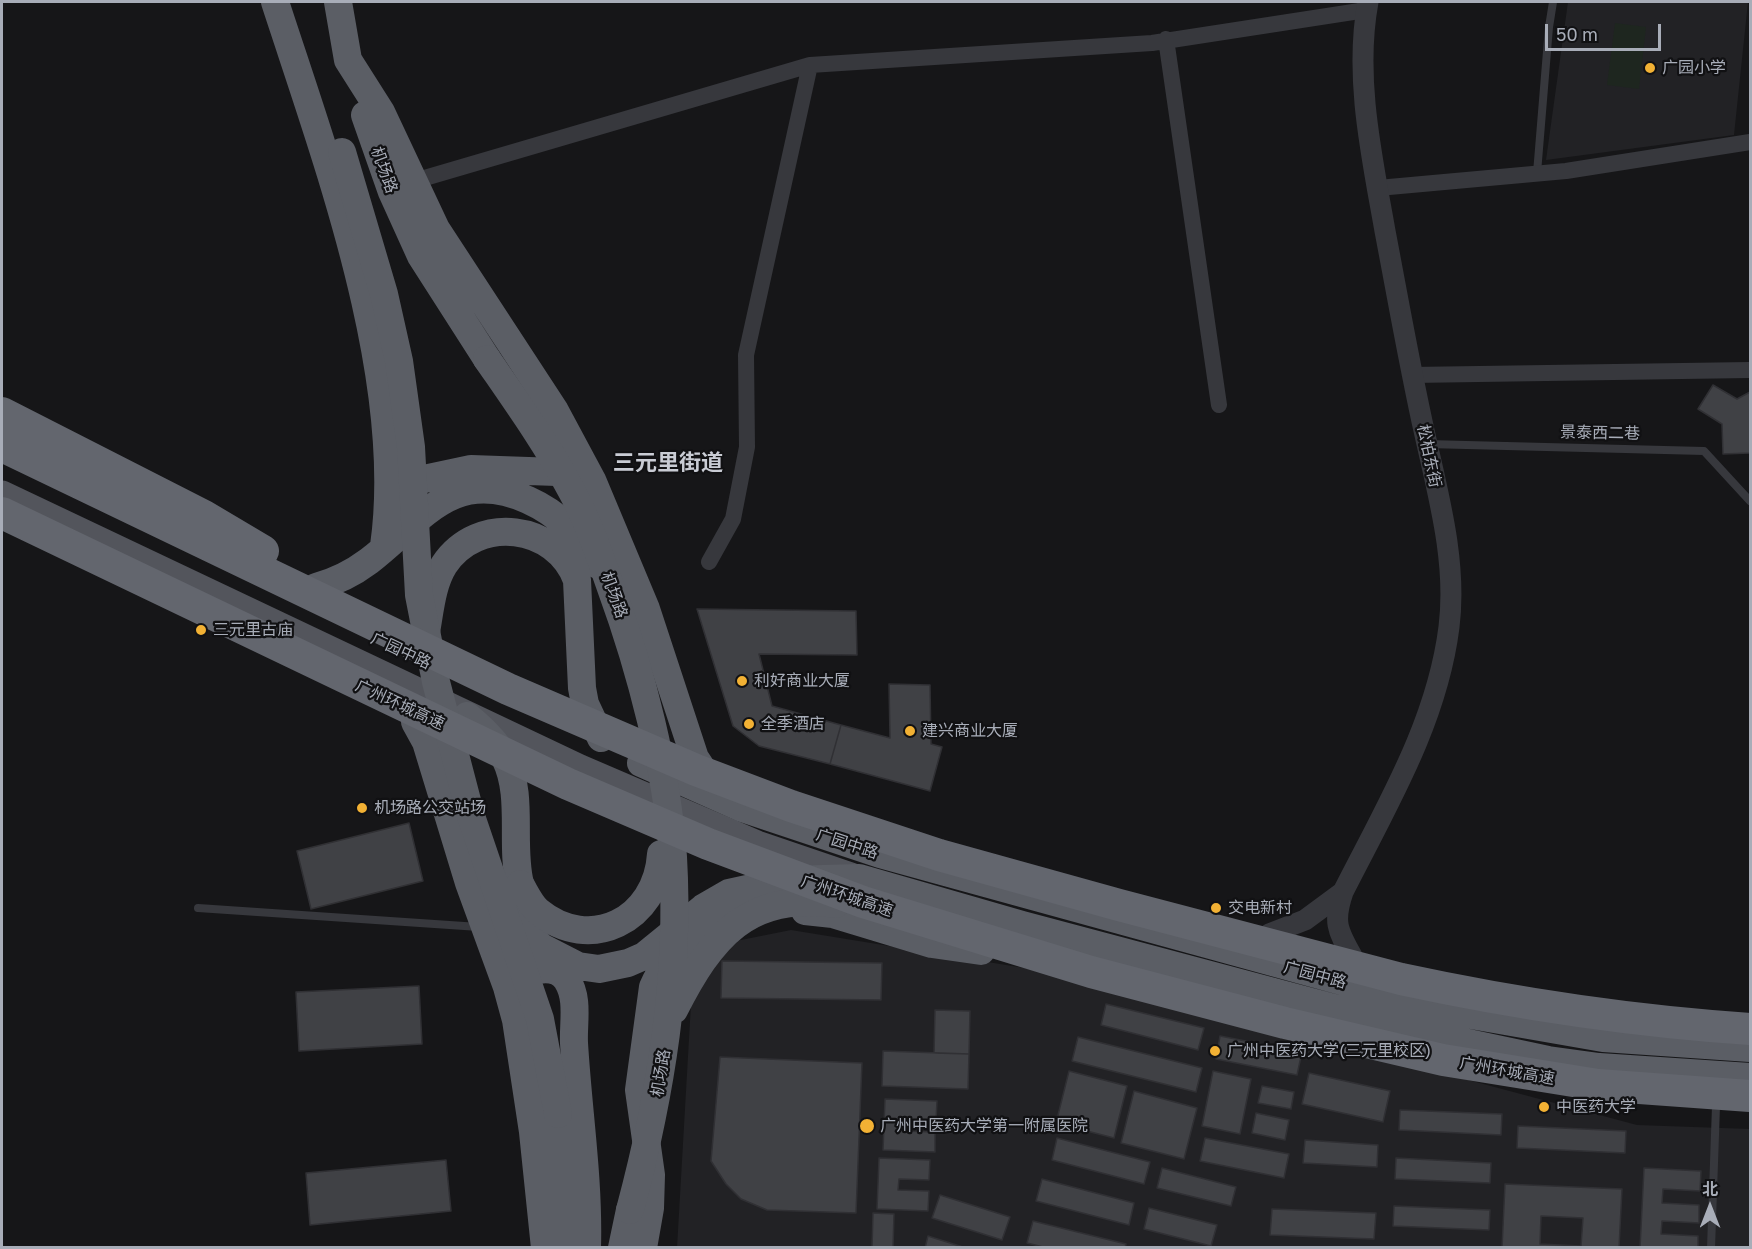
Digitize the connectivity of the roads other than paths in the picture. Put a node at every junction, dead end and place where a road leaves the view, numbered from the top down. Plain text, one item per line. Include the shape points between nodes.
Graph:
1 (276, 2) edge
2 (296, 2) edge
3 (325, 2) edge
4 (338, 2) edge
5 (1553, 2) edge
6 (1367, 6) edge
7 (1166, 39) junction
8 (348, 60) junction
9 (810, 65) junction
10 (1750, 142) edge
11 (1537, 173) junction
12 (411, 182) junction
13 (1378, 188) junction
14 (1750, 370) edge
15 (1411, 375) junction
16 (1218, 405) dead end
17 (2, 413) edge
18 (2, 432) edge
19 (1427, 444) junction
20 (10, 445) edge
21 (2, 459) edge
22 (582, 461) junction
23 (110, 484) junction
24 (389, 486) junction
25 (2, 494) edge
26 (1750, 501) edge
27 (2, 513) edge
28 (2, 520) edge
29 (139, 527) junction
30 (384, 546) junction
31 (127, 555) junction
32 (82, 558) junction
33 (709, 562) dead end
34 (250, 579) junction
35 (316, 587) junction
36 (611, 587) junction
37 (245, 611) junction
38 (413, 636) junction
39 (350, 662) junction
40 (296, 664) junction
41 (468, 716) junction
42 (414, 722) junction
43 (605, 747) junction
44 (695, 758) junction
45 (664, 792) junction
46 (742, 808) junction
47 (481, 847) junction
48 (985, 856) junction
49 (936, 871) junction
50 (859, 878) junction
51 (1343, 892) junction
52 (1131, 898) junction
53 (1062, 905) junction
54 (198, 908) dead end
55 (1022, 925) junction
56 (485, 928) junction
57 (1269, 934) junction
58 (1191, 942) junction
59 (981, 951) junction
60 (1352, 956) junction
61 (1048, 970) junction
62 (1204, 975) junction
63 (507, 987) junction
64 (1382, 994) junction
65 (1148, 998) junction
66 (1750, 1018) edge
67 (668, 1022) junction
68 (1750, 1029) edge
69 (1750, 1048) edge
70 (1750, 1077) edge
71 (1750, 1096) edge
72 (1716, 1106) junction
73 (1750, 1107) edge
74 (545, 1248) edge
75 (568, 1248) edge
76 (587, 1248) edge
77 (622, 1248) edge
78 (643, 1248) edge
79 (1711, 1248) edge

1 - 24 highway via 366,311 382,399
2 - 38 highway, 机场路, bridge via 384,294 399,361 411,447 418,595
3 - 8 highway, 机场路
4 - 8 highway
5 - 11 lane
6 - 7 street
6 - 13 street, 松柏东街 via 1364,90
7 - 9 street via 999,55
7 - 16 street
8 - 12 highway via 381,112
8 - 36 highway, 机场路, bridge via 378,156 406,224 438,286 546,445 571,489
9 - 12 street
9 - 33 street via 746,355 747,447 733,519
10 - 11 street
11 - 13 street
12 - 22 highway via 436,229 555,411
13 - 15 street, 松柏东街
14 - 15 street
15 - 19 street, 松柏东街
17 - 38 highway, bridge via 204,516
18 - 20 main road
19 - 26 lane, 景泰西二巷 via 1704,451
19 - 51 street, 松柏东街 via 1450,563 1449,626 1442,669 1416,746
20 - 23 main road
20 - 38 highway, bridge
21 - 29 main road, 广园中路
22 - 24 highway via 557,472 471,469
22 - 44 highway via 634,575
23 - 29 main road
23 - 35 main road
24 - 30 highway
25 - 31 main road, 广园中路
27 - 71 highway, 广州环城高速, bridge via 579,789 708,844 862,902 1091,972 1443,1060 1598,1085
28 - 32 main road
29 - 34 main road, 广园中路
30 - 35 highway via 352,572
30 - 36 highway, bridge via 439,502 481,490 514,494 537,504 579,536
31 - 32 main road
31 - 37 main road, 广园中路
32 - 40 main road
34 - 35 main road
34 - 43 main road, 广园中路
36 - 45 highway, 机场路, bridge via 639,673
37 - 39 main road, 广园中路
37 - 40 main road
38 - 43 highway, bridge via 438,576 467,542 485,534 509,531 539,538 563,554 577,580 585,704
38 - 47 highway, 机场路, bridge
38 - 68 highway, bridge via 508,689 696,770 848,826 1014,876 1316,958 1465,993 1618,1018
39 - 40 main road
39 - 41 main road, 广园中路
39 - 42 main road
40 - 42 main road
41 - 45 highway, bridge via 494,742 508,766 520,884 536,909 552,921 579,930 603,929 636,911 654,890
41 - 50 main road, 广园中路 via 706,823
42 - 56 highway via 426,742
43 - 46 highway, 广园中路
44 - 46 highway via 710,781
44 - 48 main road via 843,813
45 - 67 highway, 机场路, bridge via 673,878
46 - 49 highway, 广园中路
47 - 50 highway, bridge via 511,908 541,947 589,969 611,968 651,952 703,908 729,893 789,880
47 - 75 highway, 机场路, bridge via 540,1019 558,1114
48 - 49 main road
48 - 52 main road
49 - 53 highway, 广园中路
50 - 55 highway, 广园中路
51 - 57 street via 1305,920
51 - 60 street via 1336,913 1337,925
52 - 53 main road
52 - 57 main road
53 - 58 highway, 广园中路
54 - 56 lane
55 - 61 main road
55 - 62 highway, 广园中路
56 - 63 highway
57 - 58 main road via 1230,942
57 - 60 main road
58 - 64 highway, 广园中路
59 - 61 main road
59 - 67 highway, bridge via 836,904 797,901 753,913 734,925 704,956
59 - 78 highway via 932,944 807,910 744,917 704,933 676,954 657,975 653,987 639,1090 651,1175
60 - 64 main road
60 - 66 main road via 1570,1001
61 - 65 main road
62 - 65 main road
62 - 70 highway, 广园中路 via 1380,1022 1548,1060 1641,1071
63 - 74 highway via 523,1056
63 - 76 highway via 531,971 551,970 566,979 573,994 586,1174
64 - 69 highway, 广园中路 via 1549,1030 1659,1044
65 - 72 main road via 1337,1047 1475,1076 1596,1095
67 - 77 highway, 机场路, bridge via 659,1090
72 - 73 main road
72 - 79 lane

